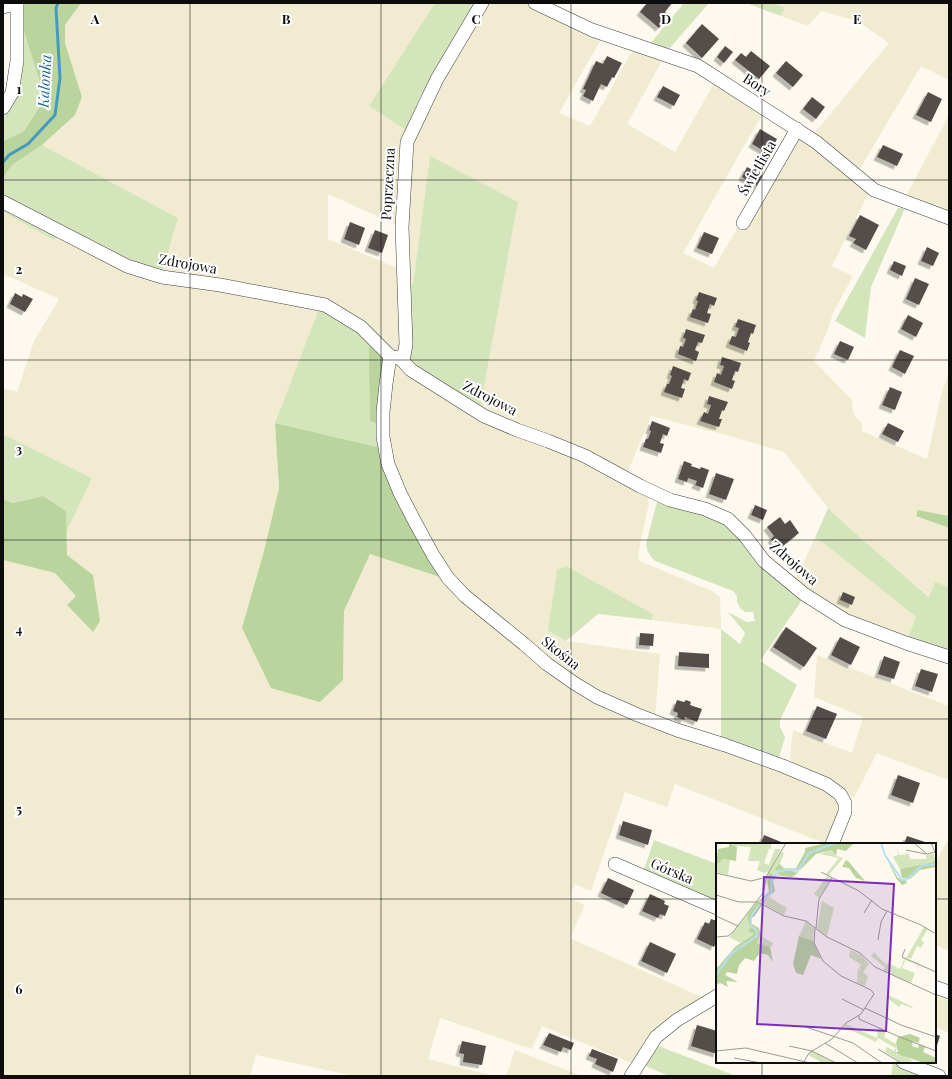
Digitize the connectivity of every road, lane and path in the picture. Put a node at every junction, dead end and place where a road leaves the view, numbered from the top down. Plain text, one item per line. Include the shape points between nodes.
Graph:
1 (17, 3) edge
2 (482, 3) edge
3 (535, 3) edge
4 (3, 8) edge
5 (3, 108) edge
6 (797, 129) junction
7 (3, 202) edge
8 (949, 218) edge
9 (743, 224) dead end
10 (394, 357) junction
11 (949, 657) edge
12 (832, 843) edge
13 (615, 864) dead end
14 (716, 908) edge
15 (936, 987) edge
16 (949, 992) edge
17 (716, 997) edge
18 (906, 1063) edge
19 (631, 1076) edge
20 (939, 1076) edge

1 - 4 street
1 - 5 street via 17,61 12,93
2 - 10 street, Poprzeczna via 437,79 406,142 402,227 406,344 404,356
3 - 6 street, Bory via 592,30 698,66
6 - 8 street, Bory via 874,190
6 - 9 street, Świetlista
7 - 10 street, Zdrojowa via 127,266 162,278 220,285 325,305 361,327
10 - 11 street, Zdrojowa via 484,416 584,456 670,500 705,509 728,519 764,561 804,594 845,620 906,644
10 - 12 street, Skośna via 386,384 383,418 383,437 388,464 415,522 448,578 465,596 547,664 597,697 638,716 826,784 840,794 846,812
13 - 14 street, Górska
15 - 16 street
17 - 19 street via 677,1020 656,1037
18 - 20 street

